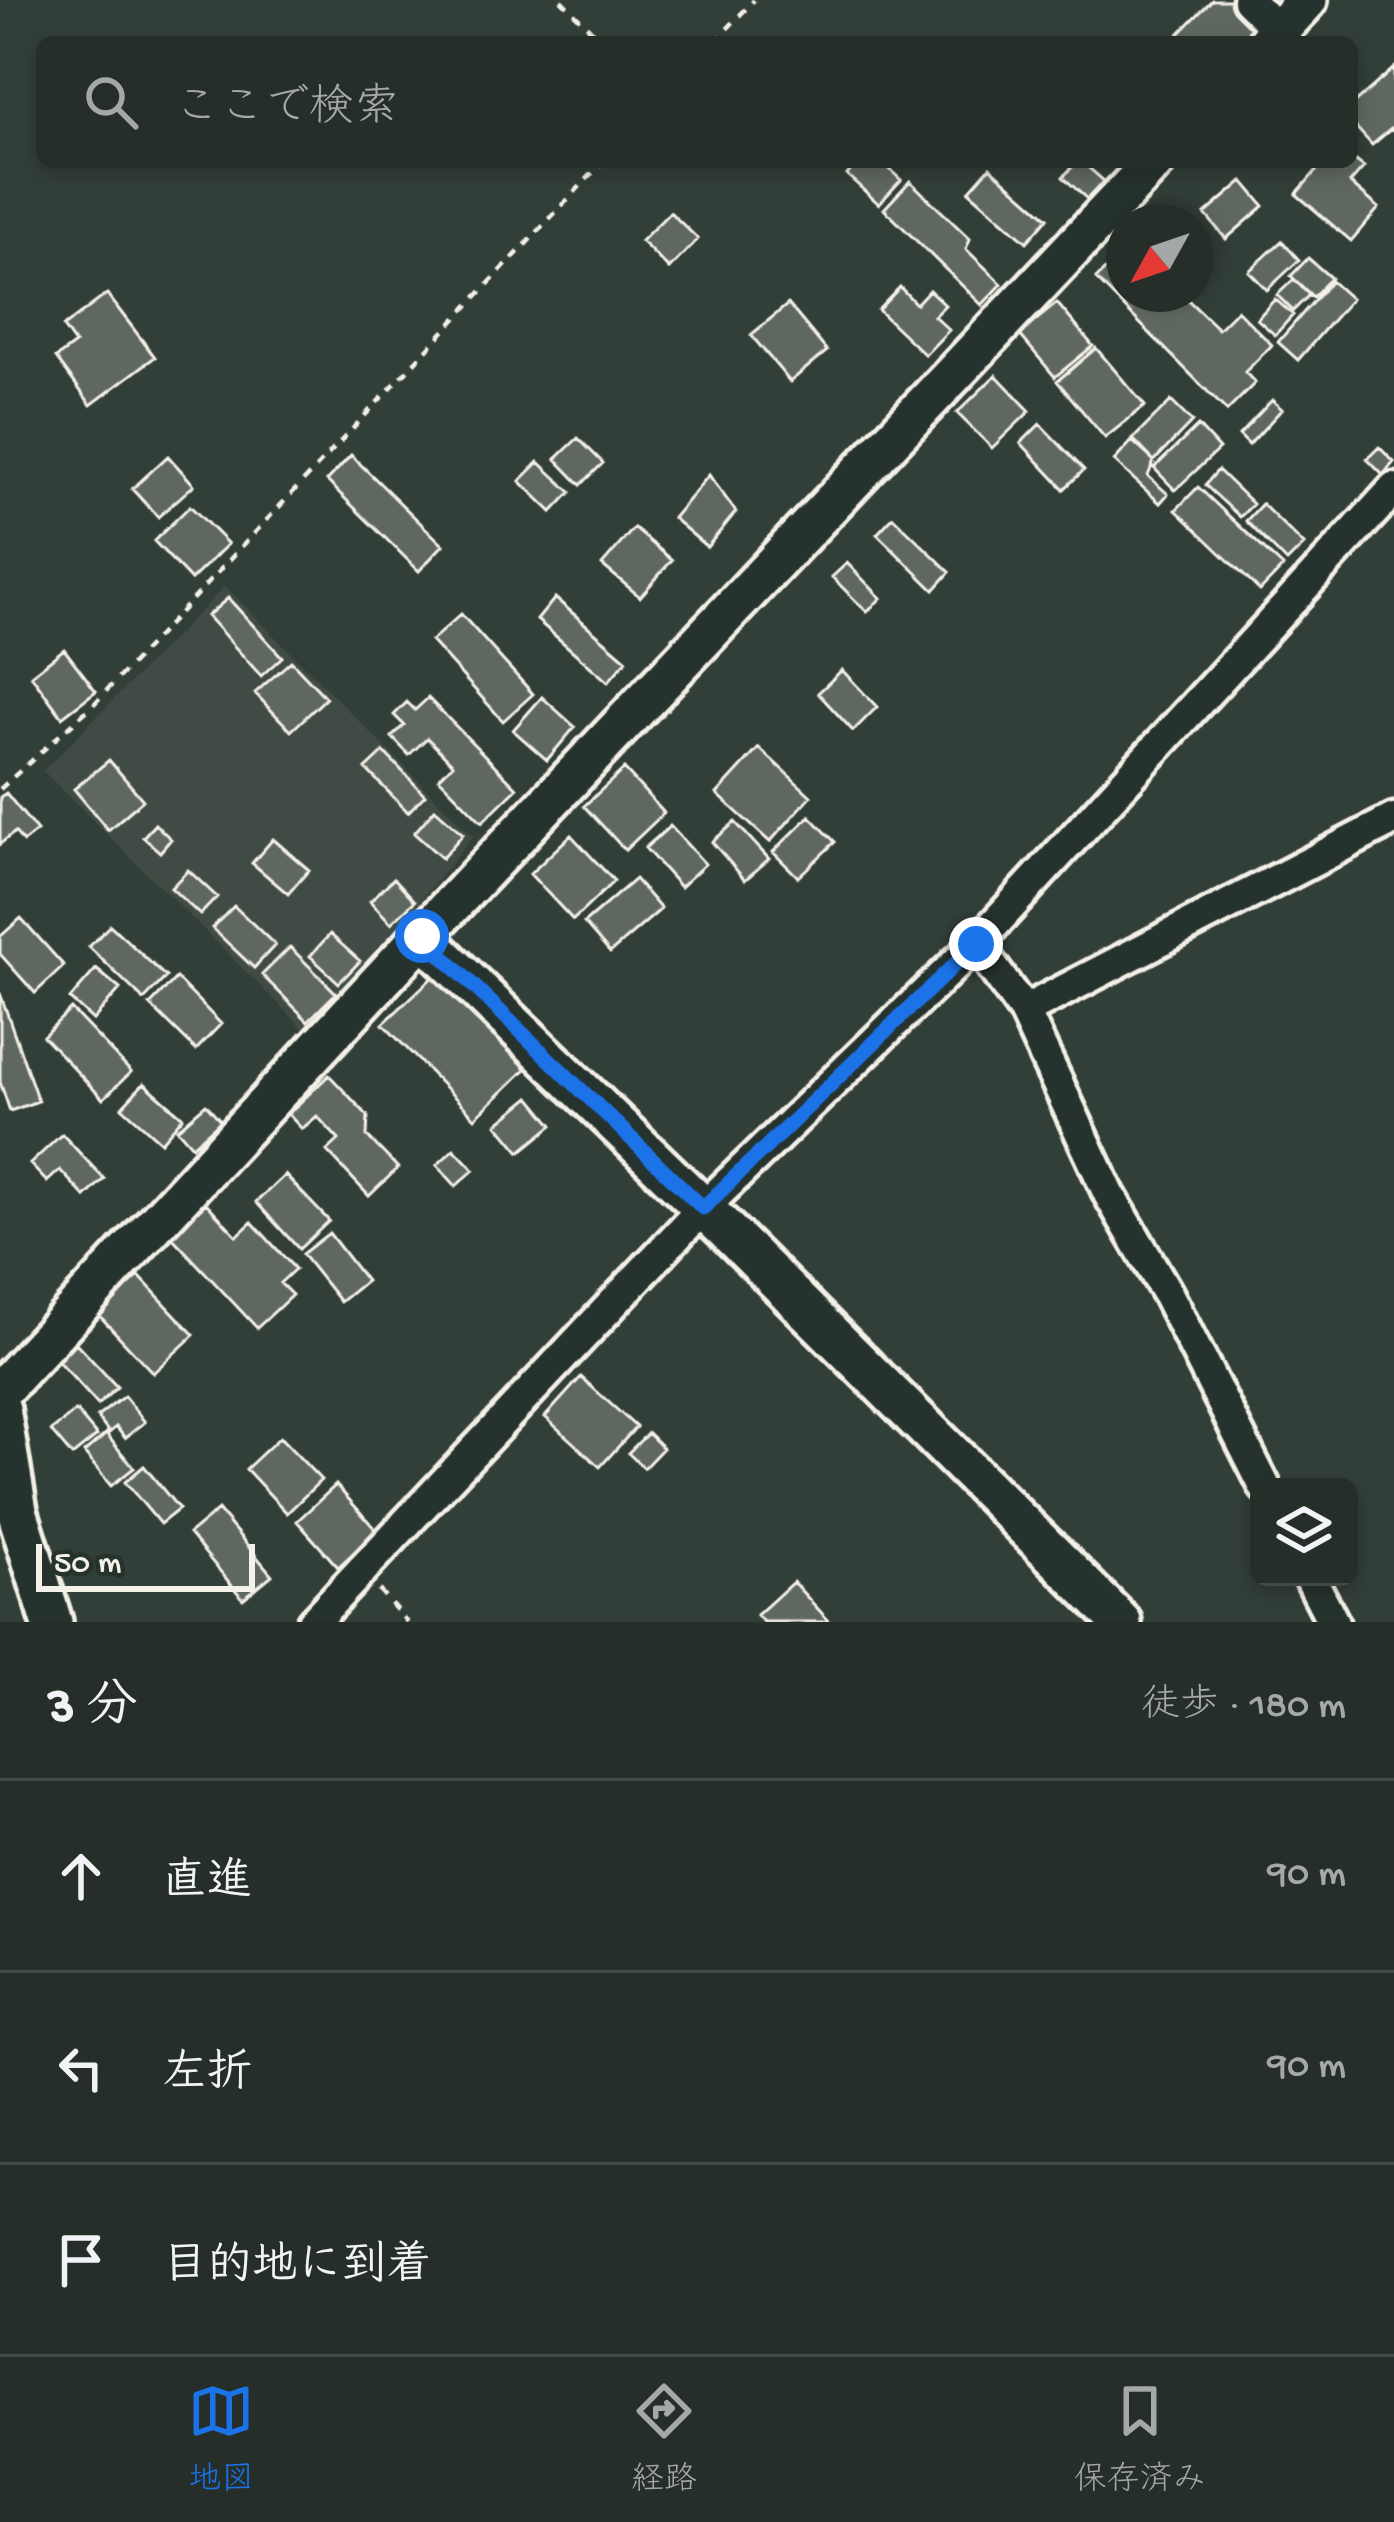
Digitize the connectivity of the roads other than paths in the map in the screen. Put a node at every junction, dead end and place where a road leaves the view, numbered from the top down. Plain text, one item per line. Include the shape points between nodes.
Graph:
1 (1248, 0) edge
2 (1307, 0) edge
3 (1273, 36) edge
4 (1148, 168) edge
5 (1394, 488) edge
6 (1394, 819) edge
7 (422, 936) junction
8 (976, 944) junction
9 (1024, 1011) junction
10 (703, 1208) junction
11 (0, 1391) edge
12 (0, 1408) edge
13 (1260, 1478) edge
14 (1315, 1586) edge
15 (52, 1622) edge
16 (314, 1622) edge
17 (1121, 1622) edge
18 (1333, 1622) edge

1 - 3 street
2 - 3 street
4 - 7 street
5 - 8 street
6 - 9 street
7 - 10 street
7 - 11 street
8 - 9 street
8 - 10 street
9 - 13 street via 1109,1194
10 - 16 street
10 - 17 street
12 - 15 street via 17,1511
14 - 18 street

